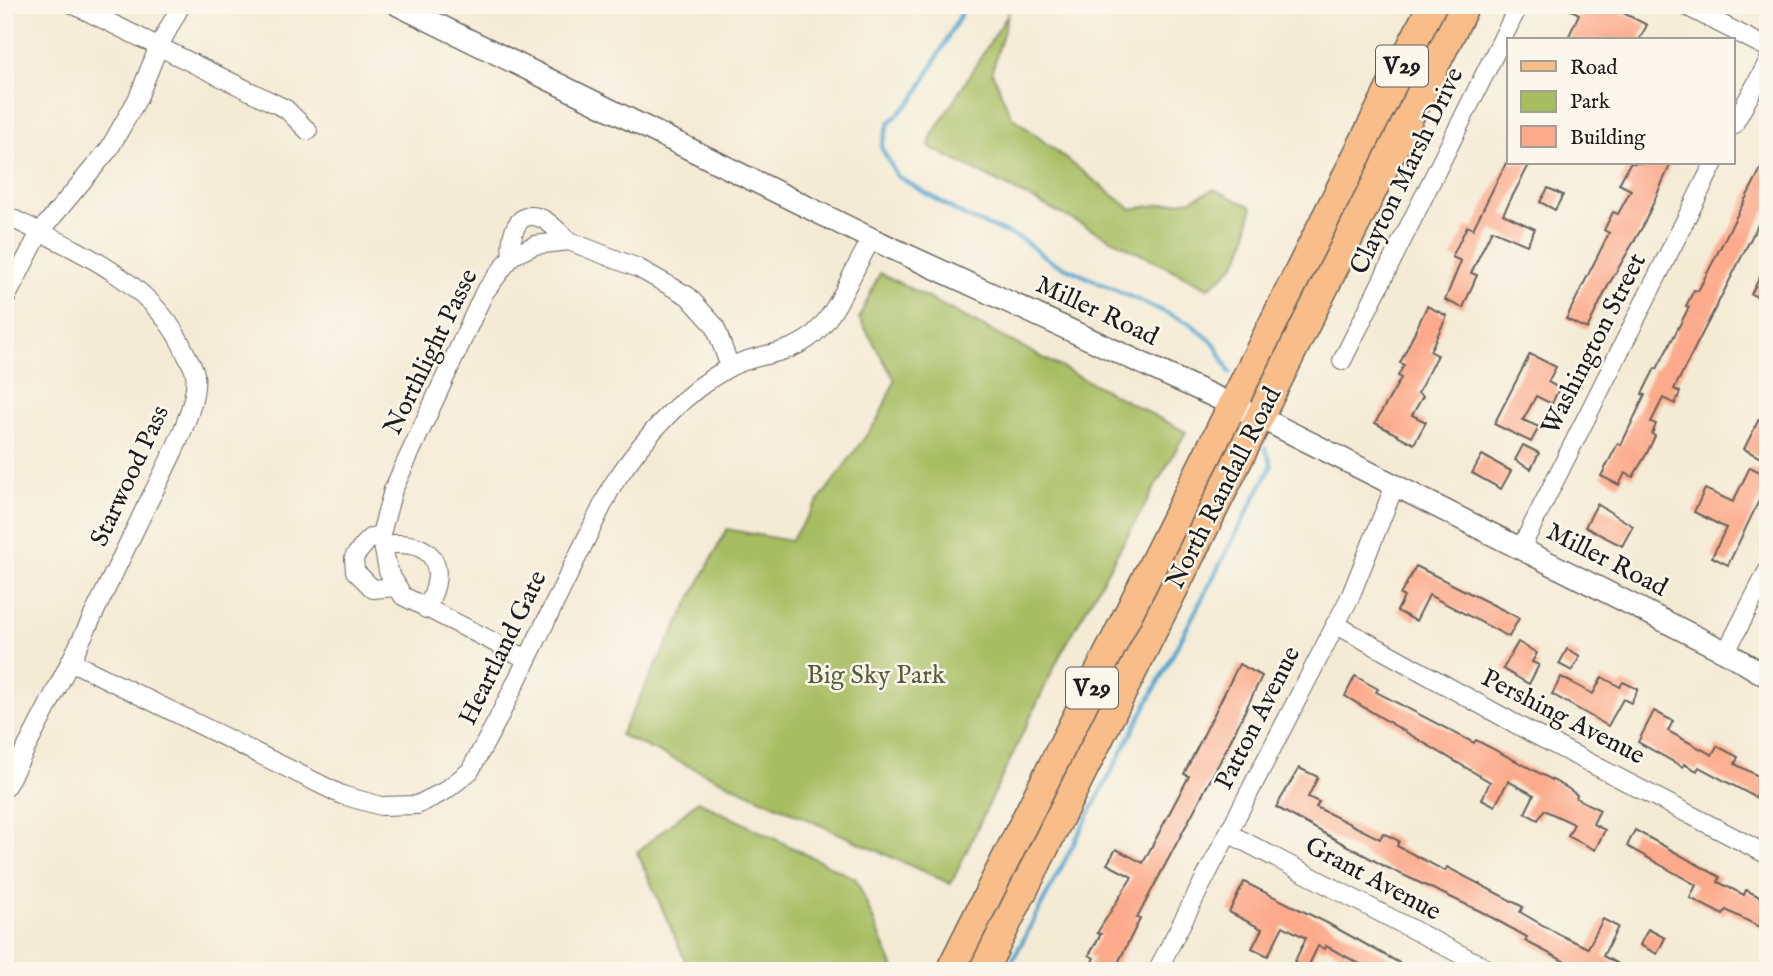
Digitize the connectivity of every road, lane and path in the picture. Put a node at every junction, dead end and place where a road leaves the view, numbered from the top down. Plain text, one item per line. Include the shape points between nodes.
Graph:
1 (74, 5) edge
2 (181, 5) edge
3 (398, 5) edge
4 (1432, 5) edge
5 (1465, 5) edge
6 (1519, 5) edge
7 (1684, 5) edge
8 (158, 48) junction
9 (1768, 48) edge
10 (1768, 62) edge
11 (1734, 124) edge
12 (308, 131) dead end
13 (1713, 164) edge
14 (5, 215) edge
15 (40, 232) junction
16 (872, 239) junction
17 (569, 241) junction
18 (512, 256) junction
19 (5, 300) edge
20 (1342, 361) dead end
21 (730, 367) junction
22 (1234, 406) junction
23 (1261, 418) junction
24 (1395, 485) junction
25 (382, 539) junction
26 (1521, 548) junction
27 (1768, 570) edge
28 (397, 587) junction
29 (426, 609) junction
30 (1335, 624) junction
31 (1726, 652) junction
32 (527, 659) junction
33 (72, 662) junction
34 (1768, 677) edge
35 (5, 788) edge
36 (1230, 834) junction
37 (1768, 855) edge
38 (950, 971) edge
39 (983, 971) edge
40 (1157, 971) edge
41 (1492, 971) edge

1 - 8 street
2 - 8 street
3 - 16 street, Miller Road
4 - 22 main road, North Randall Road / V29
5 - 23 main road, North Randall Road / V29
6 - 20 street, Clayton Marsh Drive
7 - 9 street
8 - 12 street via 286,109
8 - 15 street via 138,98 108,149
10 - 11 street
13 - 26 street, Washington Street
14 - 15 street, Starwood Pass
15 - 19 street
15 - 33 street, Starwood Pass via 125,280 157,305 180,338 195,374 190,412
16 - 21 street, Heartland Gate via 831,313 813,335
16 - 22 street, Miller Road
17 - 18 street, Northlight Passe via 536,245
17 - 18 street via 545,220 529,218 516,223 512,231
17 - 21 street, Northlight Passe via 638,268 688,296 715,326
18 - 25 street, Northlight Passe via 484,293 393,489
21 - 32 street, Heartland Gate via 688,397 635,450 612,486
22 - 23 street, Miller Road
22 - 38 main road, North Randall Road / V29
23 - 24 street, Miller Road
23 - 39 main road, North Randall Road / V29 via 1213,505
24 - 26 street, Miller Road
24 - 30 street, Patton Avenue
25 - 28 street via 388,571
25 - 28 street via 360,547 354,557 355,571 373,589
25 - 29 street via 407,542 432,558 439,573
26 - 31 street, Miller Road
27 - 31 street
28 - 29 street via 403,596
29 - 32 street
30 - 36 street, Patton Avenue
30 - 37 street, Pershing Avenue via 1530,732
31 - 34 street, Miller Road
32 - 33 street, Heartland Gate via 470,771 417,805 381,806 342,795
33 - 35 street, Starwood Pass
36 - 40 street, Patton Avenue
36 - 41 street, Grant Avenue

